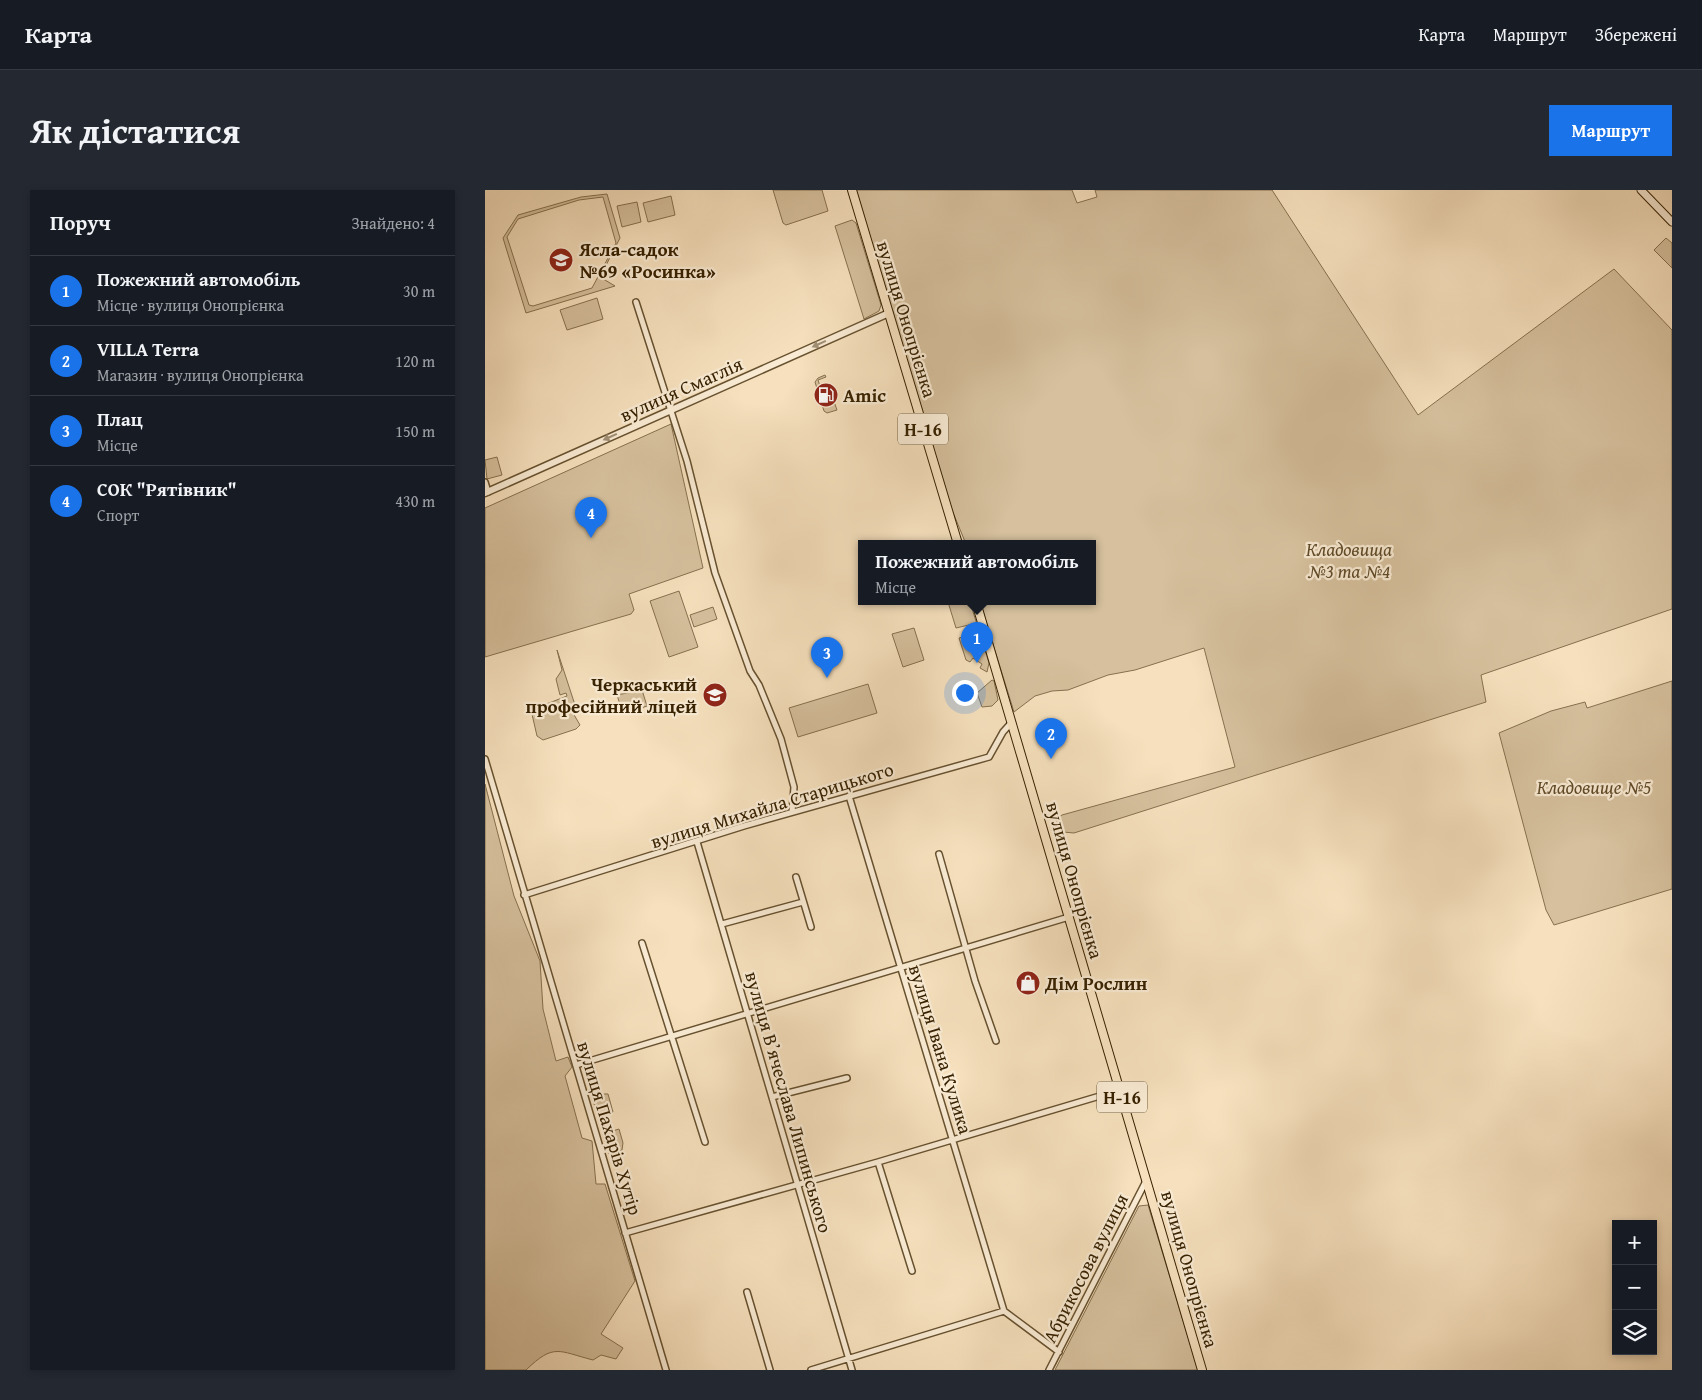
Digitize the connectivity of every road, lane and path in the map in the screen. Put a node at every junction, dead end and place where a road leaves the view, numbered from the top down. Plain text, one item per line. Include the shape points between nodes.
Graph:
1 (851, 190) edge
2 (1641, 190) edge
3 (1672, 222) edge
4 (636, 302) dead end
5 (889, 313) junction
6 (671, 411) junction
7 (485, 482) edge
8 (487, 493) edge
9 (957, 540) edge
10 (977, 605) edge
11 (1012, 722) junction
12 (485, 760) edge
13 (849, 796) junction
14 (792, 812) junction
15 (697, 842) junction
16 (939, 854) dead end
17 (796, 878) dead end
18 (524, 895) junction
19 (803, 902) junction
20 (1069, 917) junction
21 (722, 924) junction
22 (811, 927) dead end
23 (642, 943) dead end
24 (965, 947) junction
25 (900, 966) junction
26 (747, 1012) junction
27 (673, 1035) junction
28 (996, 1041) dead end
29 (575, 1065) junction
30 (847, 1078) dead end
31 (1120, 1090) junction
32 (772, 1097) junction
33 (953, 1141) junction
34 (705, 1142) dead end
35 (878, 1162) junction
36 (1147, 1180) junction
37 (797, 1184) junction
38 (625, 1232) junction
39 (912, 1271) dead end
40 (747, 1292) dead end
41 (1004, 1311) junction
42 (1059, 1352) junction
43 (849, 1359) junction
44 (665, 1370) edge
45 (770, 1370) edge
46 (811, 1370) edge
47 (852, 1370) edge
48 (1049, 1370) edge
49 (1202, 1370) edge

1 - 5 main road, вулиця Онопрієнка / Н-16
2 - 3 main road
4 - 6 street
5 -> 6 street, вулиця Смаглія
5 - 9 main road, вулиця Онопрієнка / Н-16
6 -> 8 street, вулиця Смаглія
6 - 14 street via 715,573 750,671 781,739 794,787
7 - 8 street
10 - 11 main road, вулиця Онопрієнка / Н-16
11 - 13 street, вулиця Михайла Старицького via 989,757
11 - 20 main road, вулиця Онопрієнка / Н-16
12 - 18 street, вулиця Пахарів Хутір
13 - 14 street, вулиця Михайла Старицького
13 - 25 street, вулиця Івана Кулика
14 - 15 street, вулиця Михайла Старицького
15 - 18 street, вулиця Михайла Старицького
15 - 21 street, вулиця Вʼячеслава Липинського
16 - 24 street
17 - 19 street
18 - 29 street, вулиця Пахарів Хутір
19 - 21 street
19 - 22 street
20 - 24 street
20 - 31 main road, вулиця Онопрієнка / Н-16
21 - 26 street, вулиця Вʼячеслава Липинського
23 - 27 street
24 - 25 street
24 - 28 street
25 - 26 street
25 - 33 street, вулиця Івана Кулика
26 - 27 street
26 - 32 street, вулиця Вʼячеслава Липинського
27 - 29 street
27 - 34 street
29 - 38 street, вулиця Пахарів Хутір
30 - 32 street
31 - 33 street
31 - 36 main road, вулиця Онопрієнка / Н-16
32 - 37 street, вулиця Вʼячеслава Липинського
33 - 35 street
33 - 41 street, вулиця Івана Кулика
35 - 37 street
35 - 39 street
36 - 42 street, Абрикосова вулиця
36 - 49 main road, вулиця Онопрієнка / Н-16
37 - 38 street
37 - 43 street, вулиця Вʼячеслава Липинського
38 - 44 street, вулиця Пахарів Хутір
40 - 45 street
41 - 42 street
41 - 43 street
42 - 48 street, Абрикосова вулиця
43 - 46 street
43 - 47 street, вулиця Вʼячеслава Липинського

